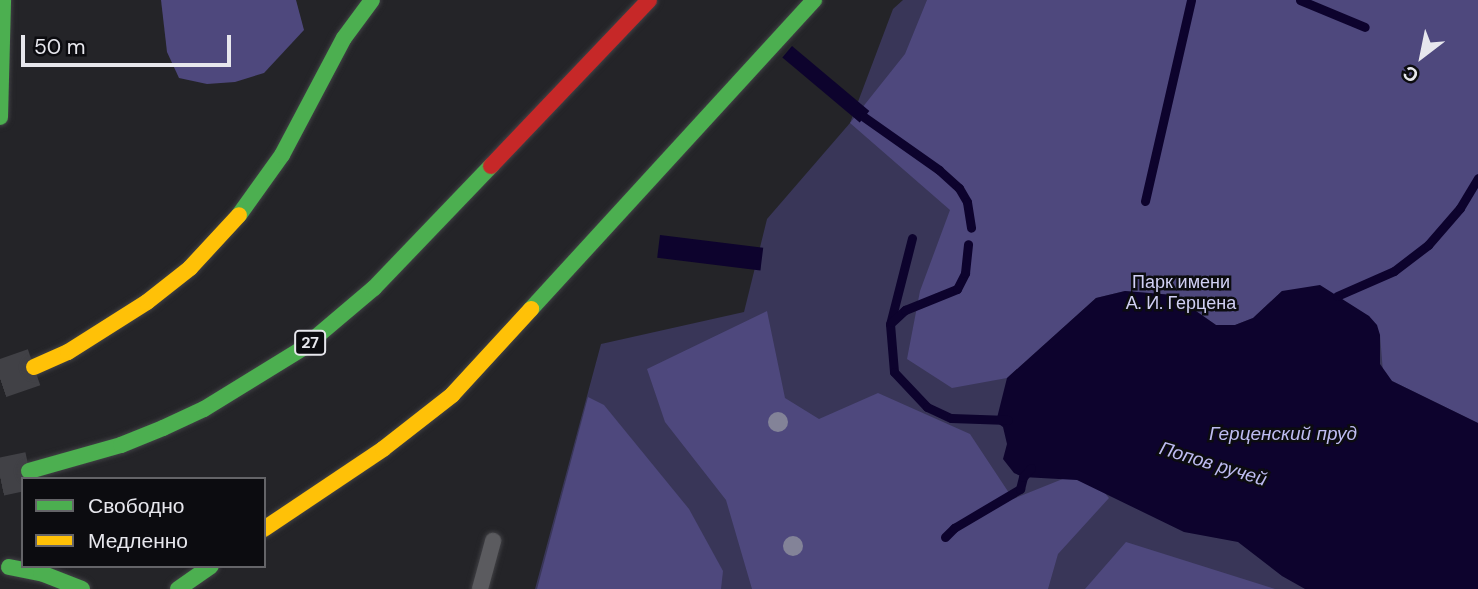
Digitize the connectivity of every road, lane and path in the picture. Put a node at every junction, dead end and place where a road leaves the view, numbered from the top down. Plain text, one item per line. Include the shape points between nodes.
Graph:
1 (3, 0) edge
2 (372, 0) edge
3 (649, 0) edge
4 (814, 0) edge
5 (0, 117) edge
6 (34, 367) tunnel mouth
7 (29, 471) tunnel mouth
8 (266, 527) edge
9 (493, 541) dead end
10 (9, 567) dead end
11 (208, 568) edge
12 (82, 589) edge
13 (178, 589) edge
14 (480, 589) edge

1 - 5 main road
2 - 6 main road via 344,38 282,155 229,229 190,268 146,302 68,352
3 - 7 main road, 27 via 374,288 303,348 204,409 163,428
4 - 8 main road via 452,395 383,449
9 - 14 lane
10 - 12 main road
11 - 13 main road

